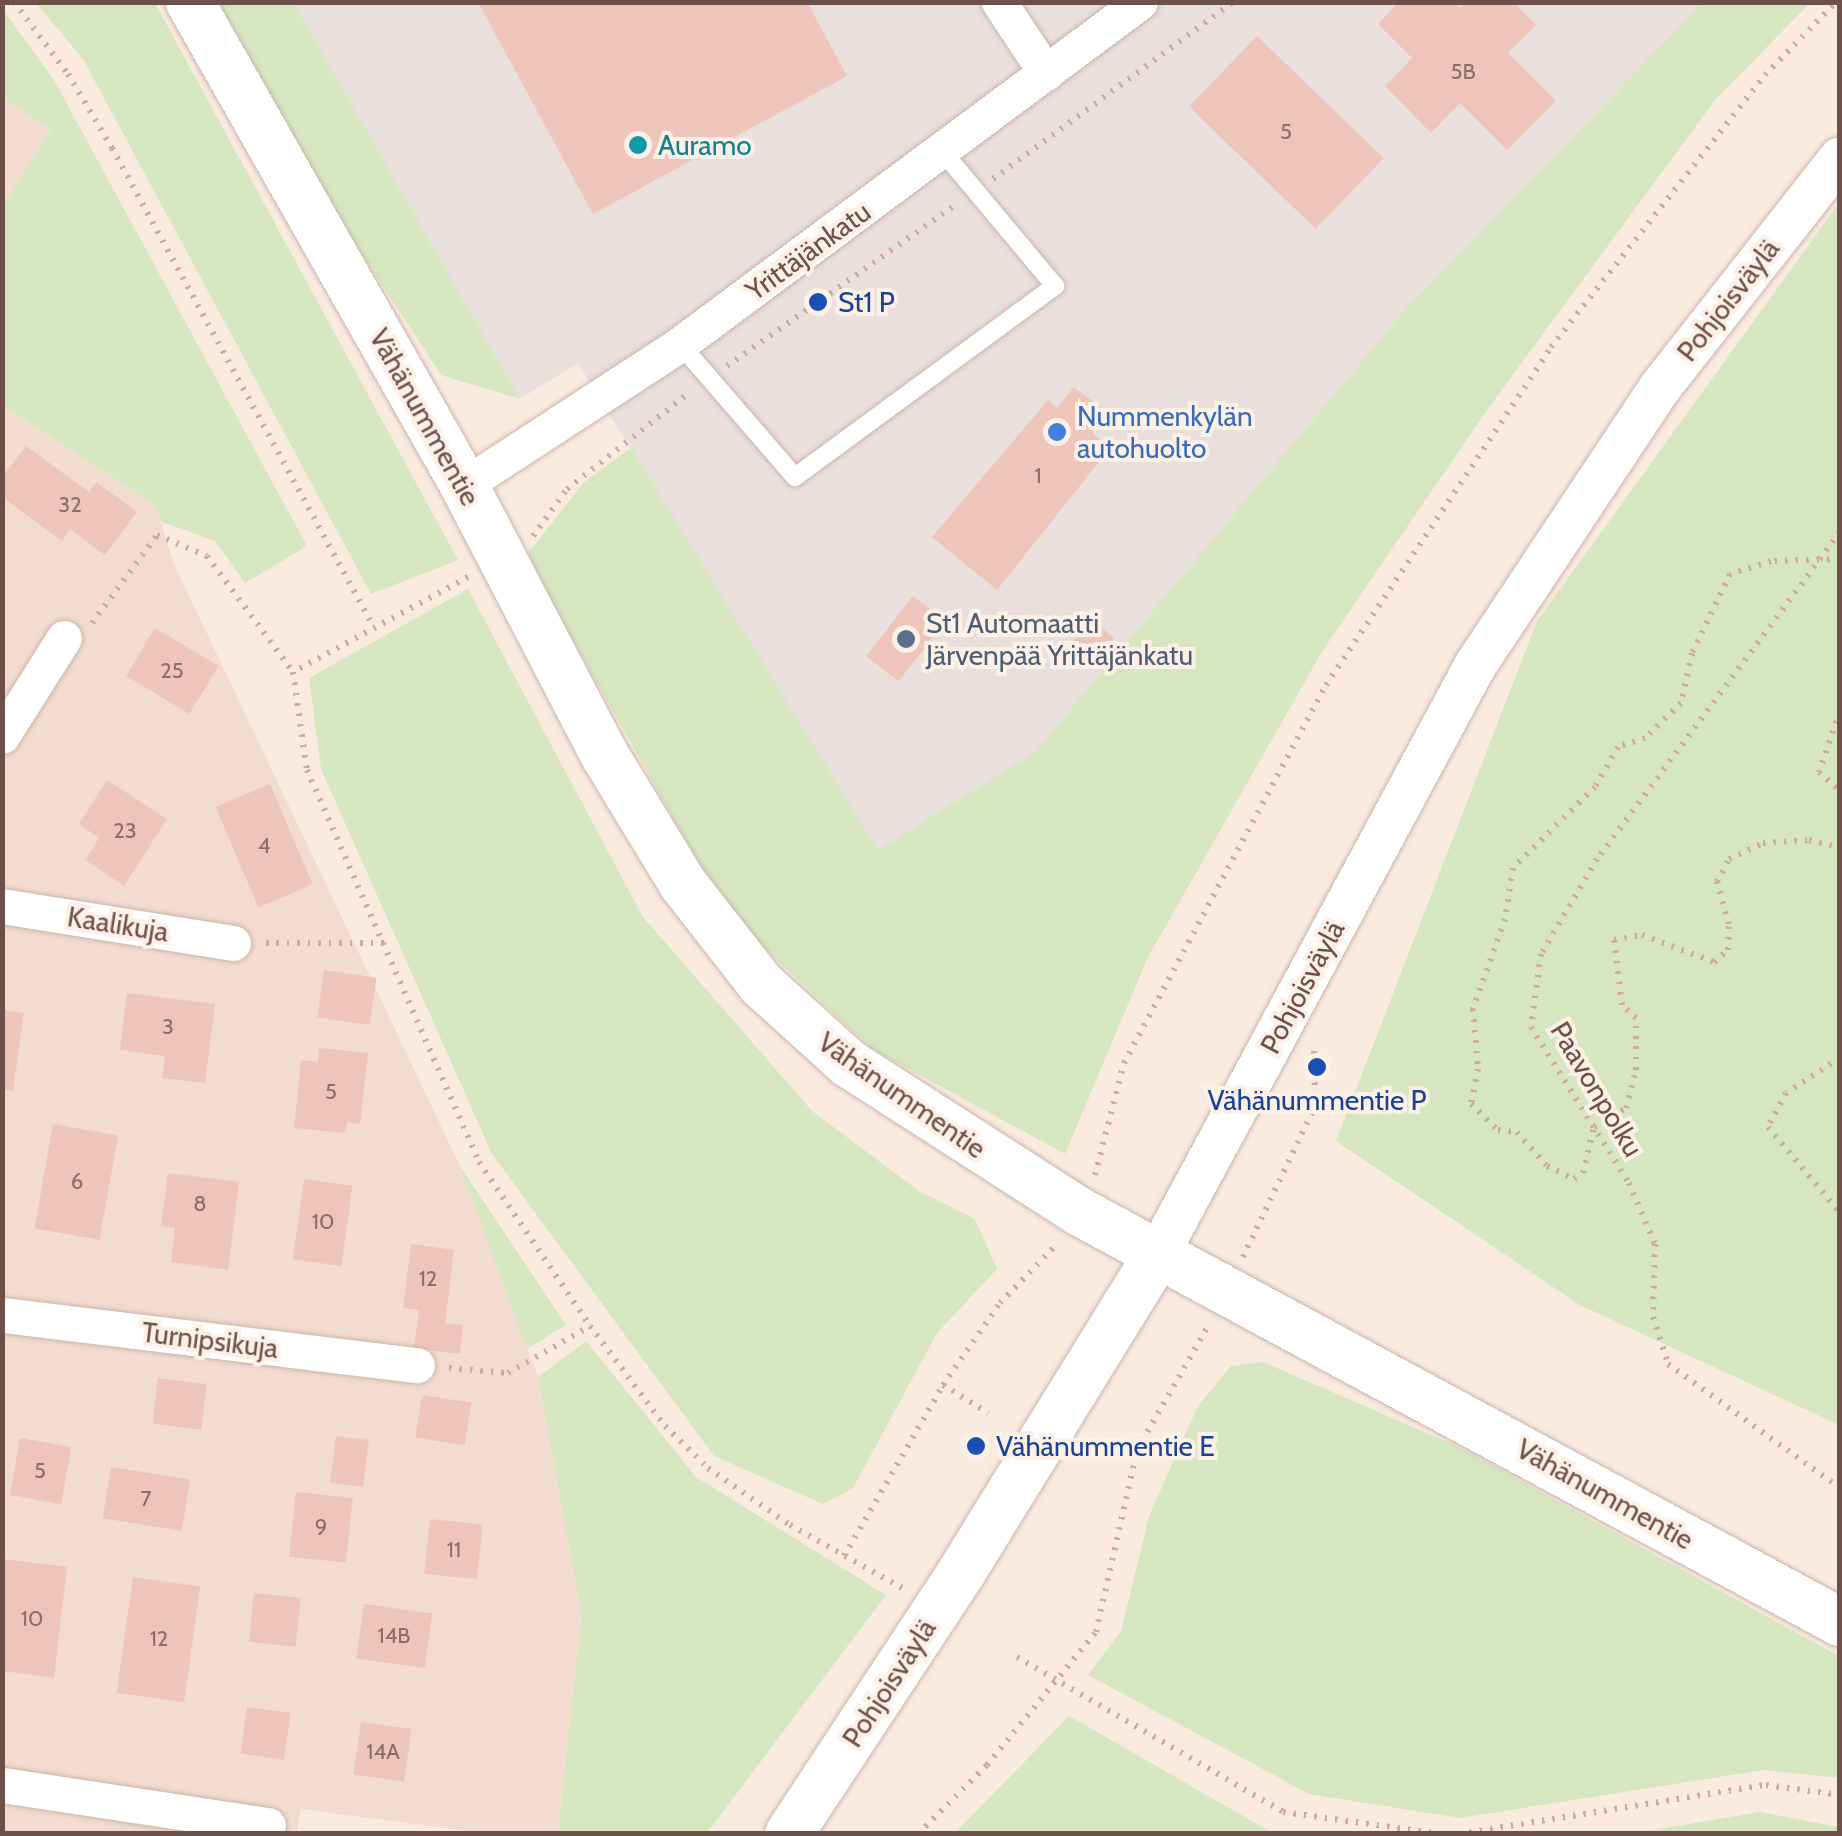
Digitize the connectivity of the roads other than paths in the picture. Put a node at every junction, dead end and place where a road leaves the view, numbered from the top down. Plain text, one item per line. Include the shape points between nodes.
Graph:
1 (190, 2) edge
2 (999, 2) edge
3 (1140, 2) edge
4 (1046, 73) junction
5 (943, 152) junction
6 (1840, 158) edge
7 (680, 344) junction
8 (464, 484) junction
9 (64, 638) road end
10 (2, 736) edge
11 (2, 906) edge
12 (233, 943) road end
13 (1158, 1254) junction
14 (2, 1314) edge
15 (417, 1365) road end
16 (1840, 1622) edge
17 (2, 1785) edge
18 (268, 1824) dead end
19 (788, 1834) edge

1 - 8 main road, Vähänummentie
2 - 4 street
3 - 4 street, Yrittäjänkatu
4 - 5 street, Yrittäjänkatu
5 - 7 street, Yrittäjänkatu
5 - 7 lane via 1055,286 795,477
6 - 13 street, Pohjoisväylä via 1659,389 1475,666
7 - 8 street, Yrittäjänkatu
8 - 13 main road, Vähänummentie via 604,754 683,884 762,984 848,1063 1080,1212
9 - 10 street
11 - 12 street, Kaalikuja
13 - 16 main road, Vähänummentie
13 - 19 main road, Pohjoisväylä via 961,1573
14 - 15 street, Turnipsikuja
17 - 18 street

